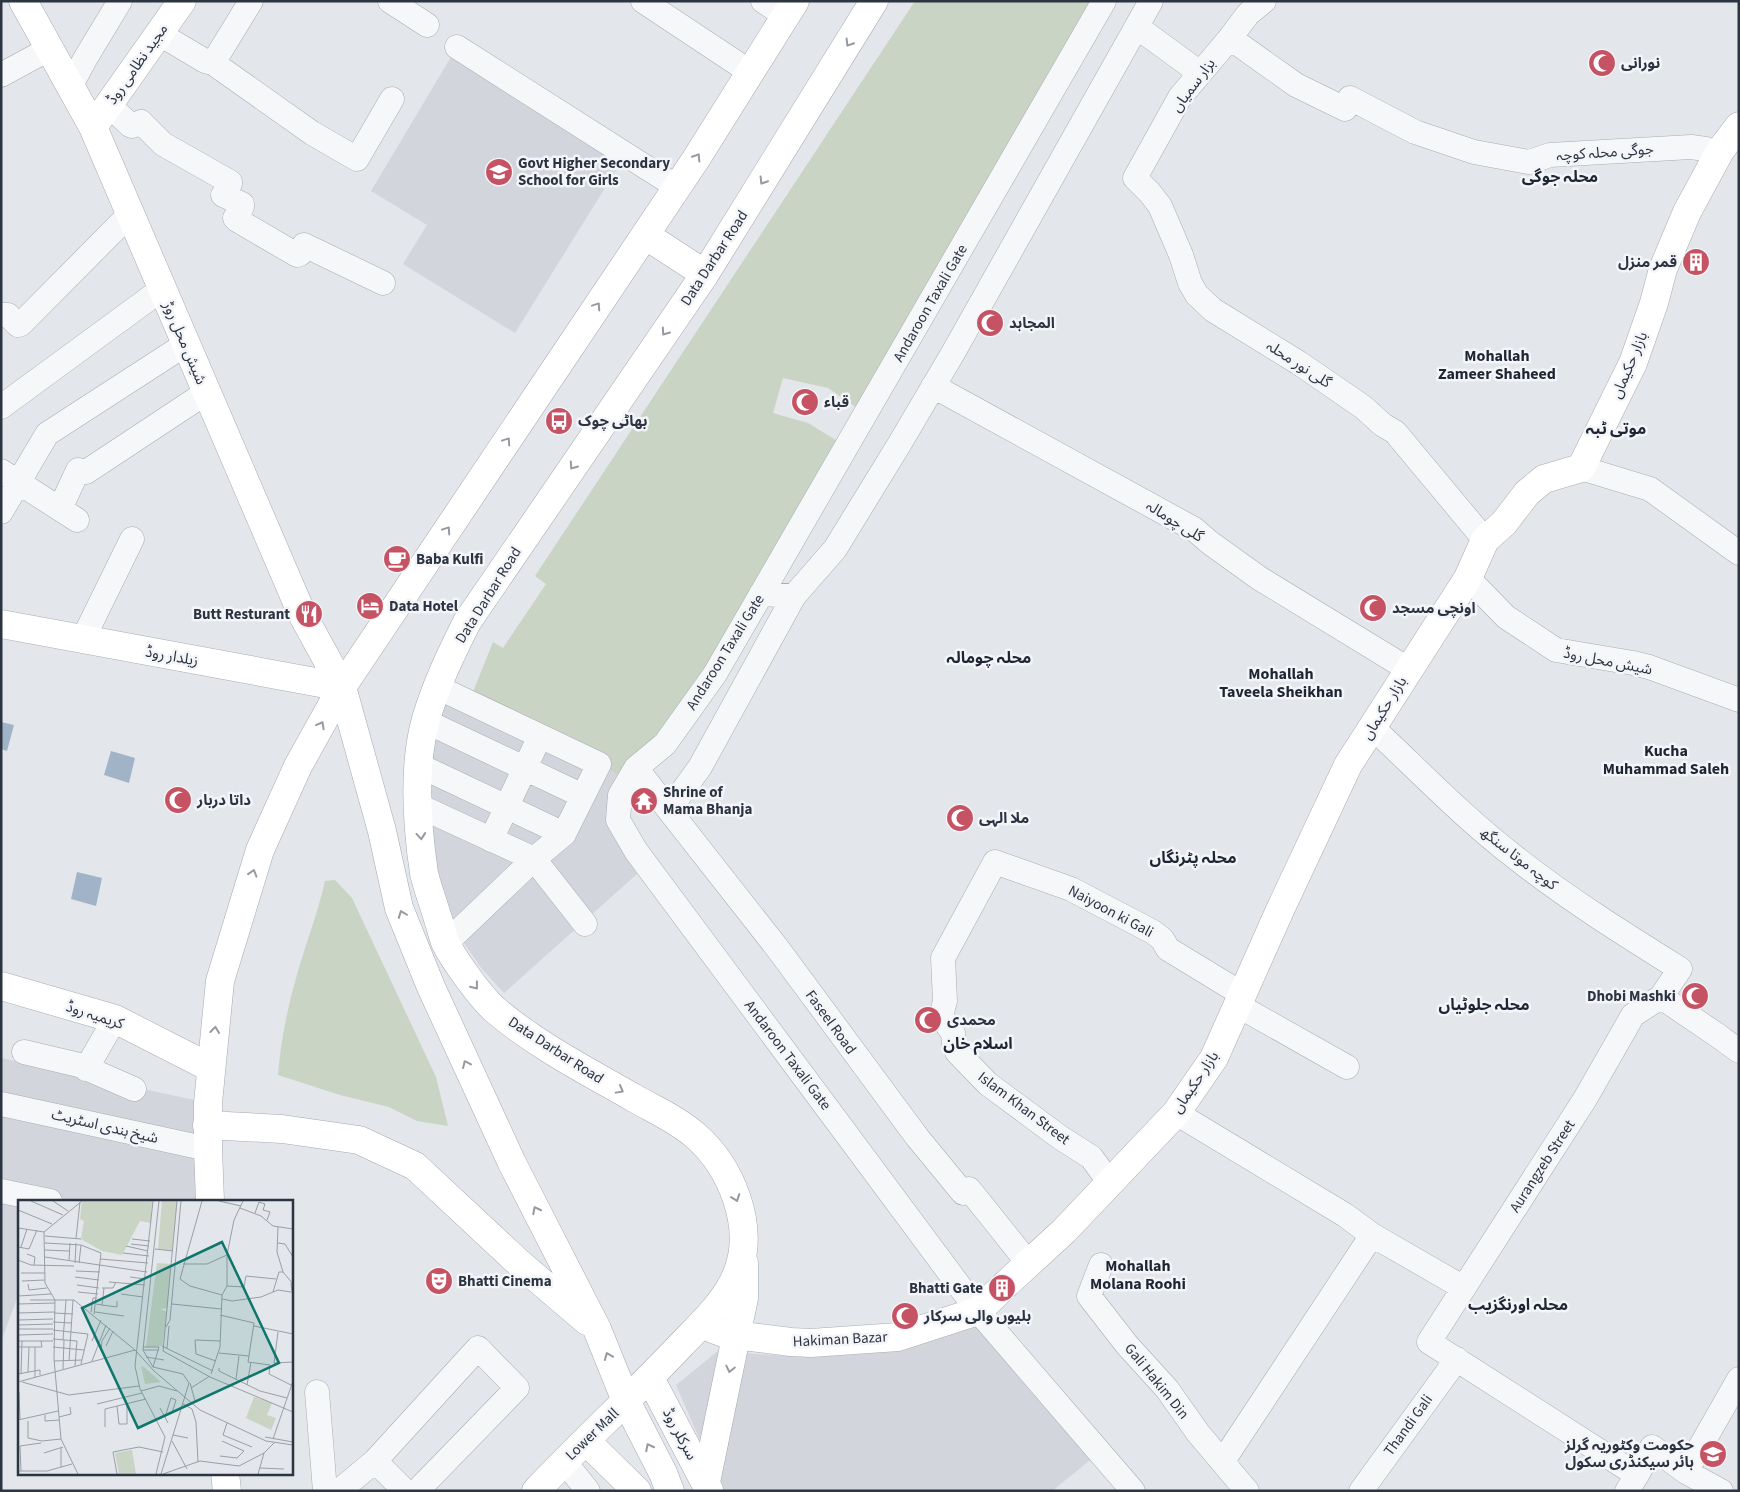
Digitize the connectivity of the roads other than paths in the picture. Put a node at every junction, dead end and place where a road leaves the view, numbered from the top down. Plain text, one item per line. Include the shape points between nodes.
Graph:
1 (23, 1) edge
2 (120, 1) edge
3 (182, 1) edge
4 (251, 1) edge
5 (390, 1) edge
6 (643, 1) edge
7 (763, 1) edge
8 (874, 1) edge
9 (1104, 1) edge
10 (1151, 1) edge
11 (1264, 1) edge
12 (791, 9) edge
13 (426, 25) dead end
14 (1136, 27) junction
15 (158, 33) junction
16 (1230, 38) junction
17 (457, 47) dead end
18 (49, 49) junction
19 (213, 62) junction
20 (750, 72) junction
21 (1200, 73) junction
22 (1, 75) edge
23 (70, 87) junction
24 (392, 99) dead end
25 (109, 105) junction
26 (1739, 126) edge
27 (93, 127) junction
28 (1718, 155) junction
29 (1134, 178) joint
30 (677, 186) junction
31 (130, 214) junction
32 (645, 235) junction
33 (705, 274) junction
34 (383, 283) dead end
35 (162, 289) junction
36 (1, 314) edge
37 (186, 344) junction
38 (933, 386) junction
39 (207, 392) junction
40 (1, 407) edge
41 (1581, 468) junction
42 (10, 477) edge
43 (1, 512) edge
44 (132, 539) dead end
45 (1485, 540) junction
46 (1739, 553) edge
47 (1468, 578) junction
48 (761, 594) junction
49 (794, 596) junction
50 (1, 624) edge
51 (83, 639) junction
52 (1408, 669) junction
53 (342, 686) junction
54 (437, 687) junction
55 (1739, 700) edge
56 (426, 721) junction
57 (1372, 727) junction
58 (540, 736) junction
59 (418, 764) junction
60 (525, 768) junction
61 (636, 768) junction
62 (583, 796) junction
63 (419, 806) junction
64 (507, 806) junction
65 (669, 810) junction
66 (564, 834) junction
67 (491, 840) junction
68 (534, 860) junction
69 (995, 862) joint
70 (585, 924) dead end
71 (446, 943) junction
72 (1, 986) edge
73 (1661, 997) junction
74 (1240, 1000) junction
75 (114, 1019) junction
76 (24, 1052) dead end
77 (1739, 1052) edge
78 (1347, 1067) dead end
79 (210, 1068) junction
80 (86, 1069) junction
81 (134, 1090) dead end
82 (1, 1104) edge
83 (1176, 1113) junction
84 (208, 1137) junction
85 (1110, 1183) junction
86 (2, 1194) edge
87 (43, 1200) edge
88 (210, 1200) edge
89 (1372, 1236) junction
90 (744, 1252) junction
91 (1029, 1264) junction
92 (1101, 1265) dead end
93 (1002, 1288) joint
94 (1464, 1288) junction
95 (978, 1311) junction
96 (703, 1322) junction
97 (597, 1329) junction
98 (737, 1336) junction
99 (1456, 1359) junction
100 (650, 1378) junction
101 (1739, 1379) edge
102 (317, 1392) dead end
103 (626, 1401) junction
104 (586, 1441) junction
105 (374, 1461) junction
106 (564, 1461) junction
107 (1223, 1461) junction
108 (1686, 1472) junction
109 (226, 1474) edge
110 (1632, 1483) edge
111 (707, 1487) edge
112 (227, 1491) edge
113 (325, 1491) edge
114 (338, 1491) edge
115 (405, 1491) edge
116 (417, 1491) edge
117 (536, 1491) edge
118 (588, 1491) edge
119 (637, 1491) edge
120 (670, 1491) edge
121 (1133, 1491) edge
122 (1247, 1491) edge
123 (1361, 1491) edge
124 (1721, 1491) edge

1 - 18 main road, شیش محل روڑ
2 - 23 street
3 - 15 main road, مجید نظامی روڈ
4 - 19 street
5 - 13 street
6 - 20 street
7 - 12 street
8 -> 33 main road, Data Darbar Road
9 - 48 street, Andaroon Taxali Gate
10 - 14 street
11 - 16 street, بزار سمیاں via 1248,14
12 - 20 main road
14 - 21 street
14 - 38 street
15 - 19 street via 205,61
15 - 25 main road, مجید نظامی روڈ
16 - 21 street, بزار سمیاں
16 - 28 street, جوگی محلہ کوچہ via 1296,85 1345,109 1350,98 1416,132 1474,152 1529,162 1550,156 1691,147
17 - 30 street
18 - 22 street
18 - 23 main road, شیش محل روڑ
19 - 24 street via 312,133 357,159
30 -> 20 main road
21 - 29 street, بزار سمیاں via 1180,97
23 - 27 main road, شیش محل روڑ
25 - 27 main road, مجید نظامی روڈ
25 - 34 street via 132,126 141,122 162,144 230,182 223,195 242,204 235,218 237,220 297,255 304,245
26 - 28 main road, بازار حکیماں
27 - 31 main road, شیش محل روڑ
28 - 41 main road, بازار حکیماں via 1687,212 1663,269 1633,363
29 - 45 street, گلی نور محلہ via 1160,206 1196,295 1213,310 1299,364 1395,432
30 - 32 main road
31 - 35 main road, شیش محل روڑ
31 - 36 street via 21,324
32 - 33 main road
53 -> 32 main road
33 -> 54 main road, Data Darbar Road via 467,622
35 - 37 main road, شیش محل روڑ
35 - 40 street
37 - 39 main road, شیش محل روڑ
37 - 42 street via 46,434
38 - 49 street via 835,549
38 - 52 street, گلی چومالہ via 1194,529 1260,578
39 - 42 street via 86,472 78,470 69,514
39 - 53 main road, شیش محل روڑ via 302,614
41 - 45 main road, بازار حکیماں via 1544,479
41 - 46 street via 1650,489
42 - 43 street
44 - 51 street
45 - 47 main road, بازار حکیماں
47 - 52 main road, بازار حکیماں
47 - 55 street, شیش محل روڈ via 1506,617 1556,650 1648,667
48 - 49 street
48 - 61 street, Andaroon Taxali Gate via 715,674 671,736
49 - 65 street via 700,767
50 - 51 main road, زیلدار روڈ
51 - 53 main road, زیلدار روڈ
52 - 57 main road, بازار حکیماں
79 -> 53 main road via 220,981 260,850 298,766
97 -> 53 main road, شیش محل روڑ via 512,1163 441,1011 399,908 382,831
54 - 56 main road, Data Darbar Road
54 - 58 street
56 - 59 main road, Data Darbar Road
56 - 60 street
57 - 73 street, کوچہ موتا سنگھ via 1516,858 1607,924 1680,969
57 - 74 main road, بازار حکیماں via 1348,765
58 - 60 street
58 - 62 street via 599,764
59 - 63 main road, Data Darbar Road
59 - 64 street
60 - 62 street
60 - 64 street
61 - 65 street, Faseel Road
61 - 95 street, Andaroon Taxali Gate via 620,795 618,820 636,851
62 - 66 street
63 - 67 street
63 -> 71 main road, Data Darbar Road via 425,875
64 - 66 street
64 - 67 street
65 - 91 street, Faseel Road via 778,949 917,1137 963,1193 969,1189
66 - 68 street
67 - 68 street
68 - 70 street
68 - 71 street
69 - 74 street, Naiyoon ki Gali via 1071,889 1144,928
69 - 85 street, Islam Khan Street via 943,958 945,1001 941,1016 953,1033 957,1052 988,1084 1091,1157
71 -> 90 main road, Data Darbar Road via 493,1008 536,1041 695,1135 722,1168 732,1188 743,1222
72 - 75 main road, کریمیہ روڈ
73 - 77 street
73 - 94 street, Aurangzeb Street via 1633,1015 1585,1099
74 - 78 street, Naiyoon ki Gali
74 - 83 main road, بازار حکیماں via 1214,1058
75 - 79 main road, کریمیہ روڈ
75 - 80 street
76 - 80 street
79 - 84 main road
80 - 81 street
82 - 84 street, شیخ ہندی اسٹریٹ
83 - 85 main road, بازار حکیماں
83 - 89 street via 1345,1215
84 - 88 main road
84 - 97 main road via 282,1129 359,1140 414,1166 519,1263
85 - 91 main road, بازار حکیماں
86 - 87 street
89 - 94 street
89 - 107 street
90 - 96 main road, Data Darbar Road via 732,1285
90 - 98 main road via 744,1298
91 - 93 main road, بازار حکیماں
92 - 107 street, Gali Hakim Din via 1089,1296
93 - 95 main road, Hakiman Bazar
94 - 99 street, Aurangzeb Street via 1429,1342
95 - 98 main road, Hakiman Bazar via 898,1336 811,1343
95 - 121 street, Andaroon Taxali Gate
96 - 98 main road, Hakiman Bazar via 720,1332
96 - 100 main road, Data Darbar Road
103 -> 97 main road, شیش محل روڑ
98 -> 111 main road
99 - 110 street
99 - 123 street, Thandi Gali
100 - 103 main road, Lower Mall
100 - 111 main road, سرکلر روڈ
101 - 108 street
102 - 113 street
103 - 104 main road, Lower Mall
120 -> 103 main road
104 - 106 main road, Lower Mall
104 - 119 main road
105 - 114 street
105 - 115 street
105 - 116 street via 478,1348 517,1388
106 - 117 main road, Lower Mall
106 - 118 street
107 - 122 street, Gali Hakim Din
108 - 110 street via 1652,1447
108 - 124 street
109 - 112 main road

